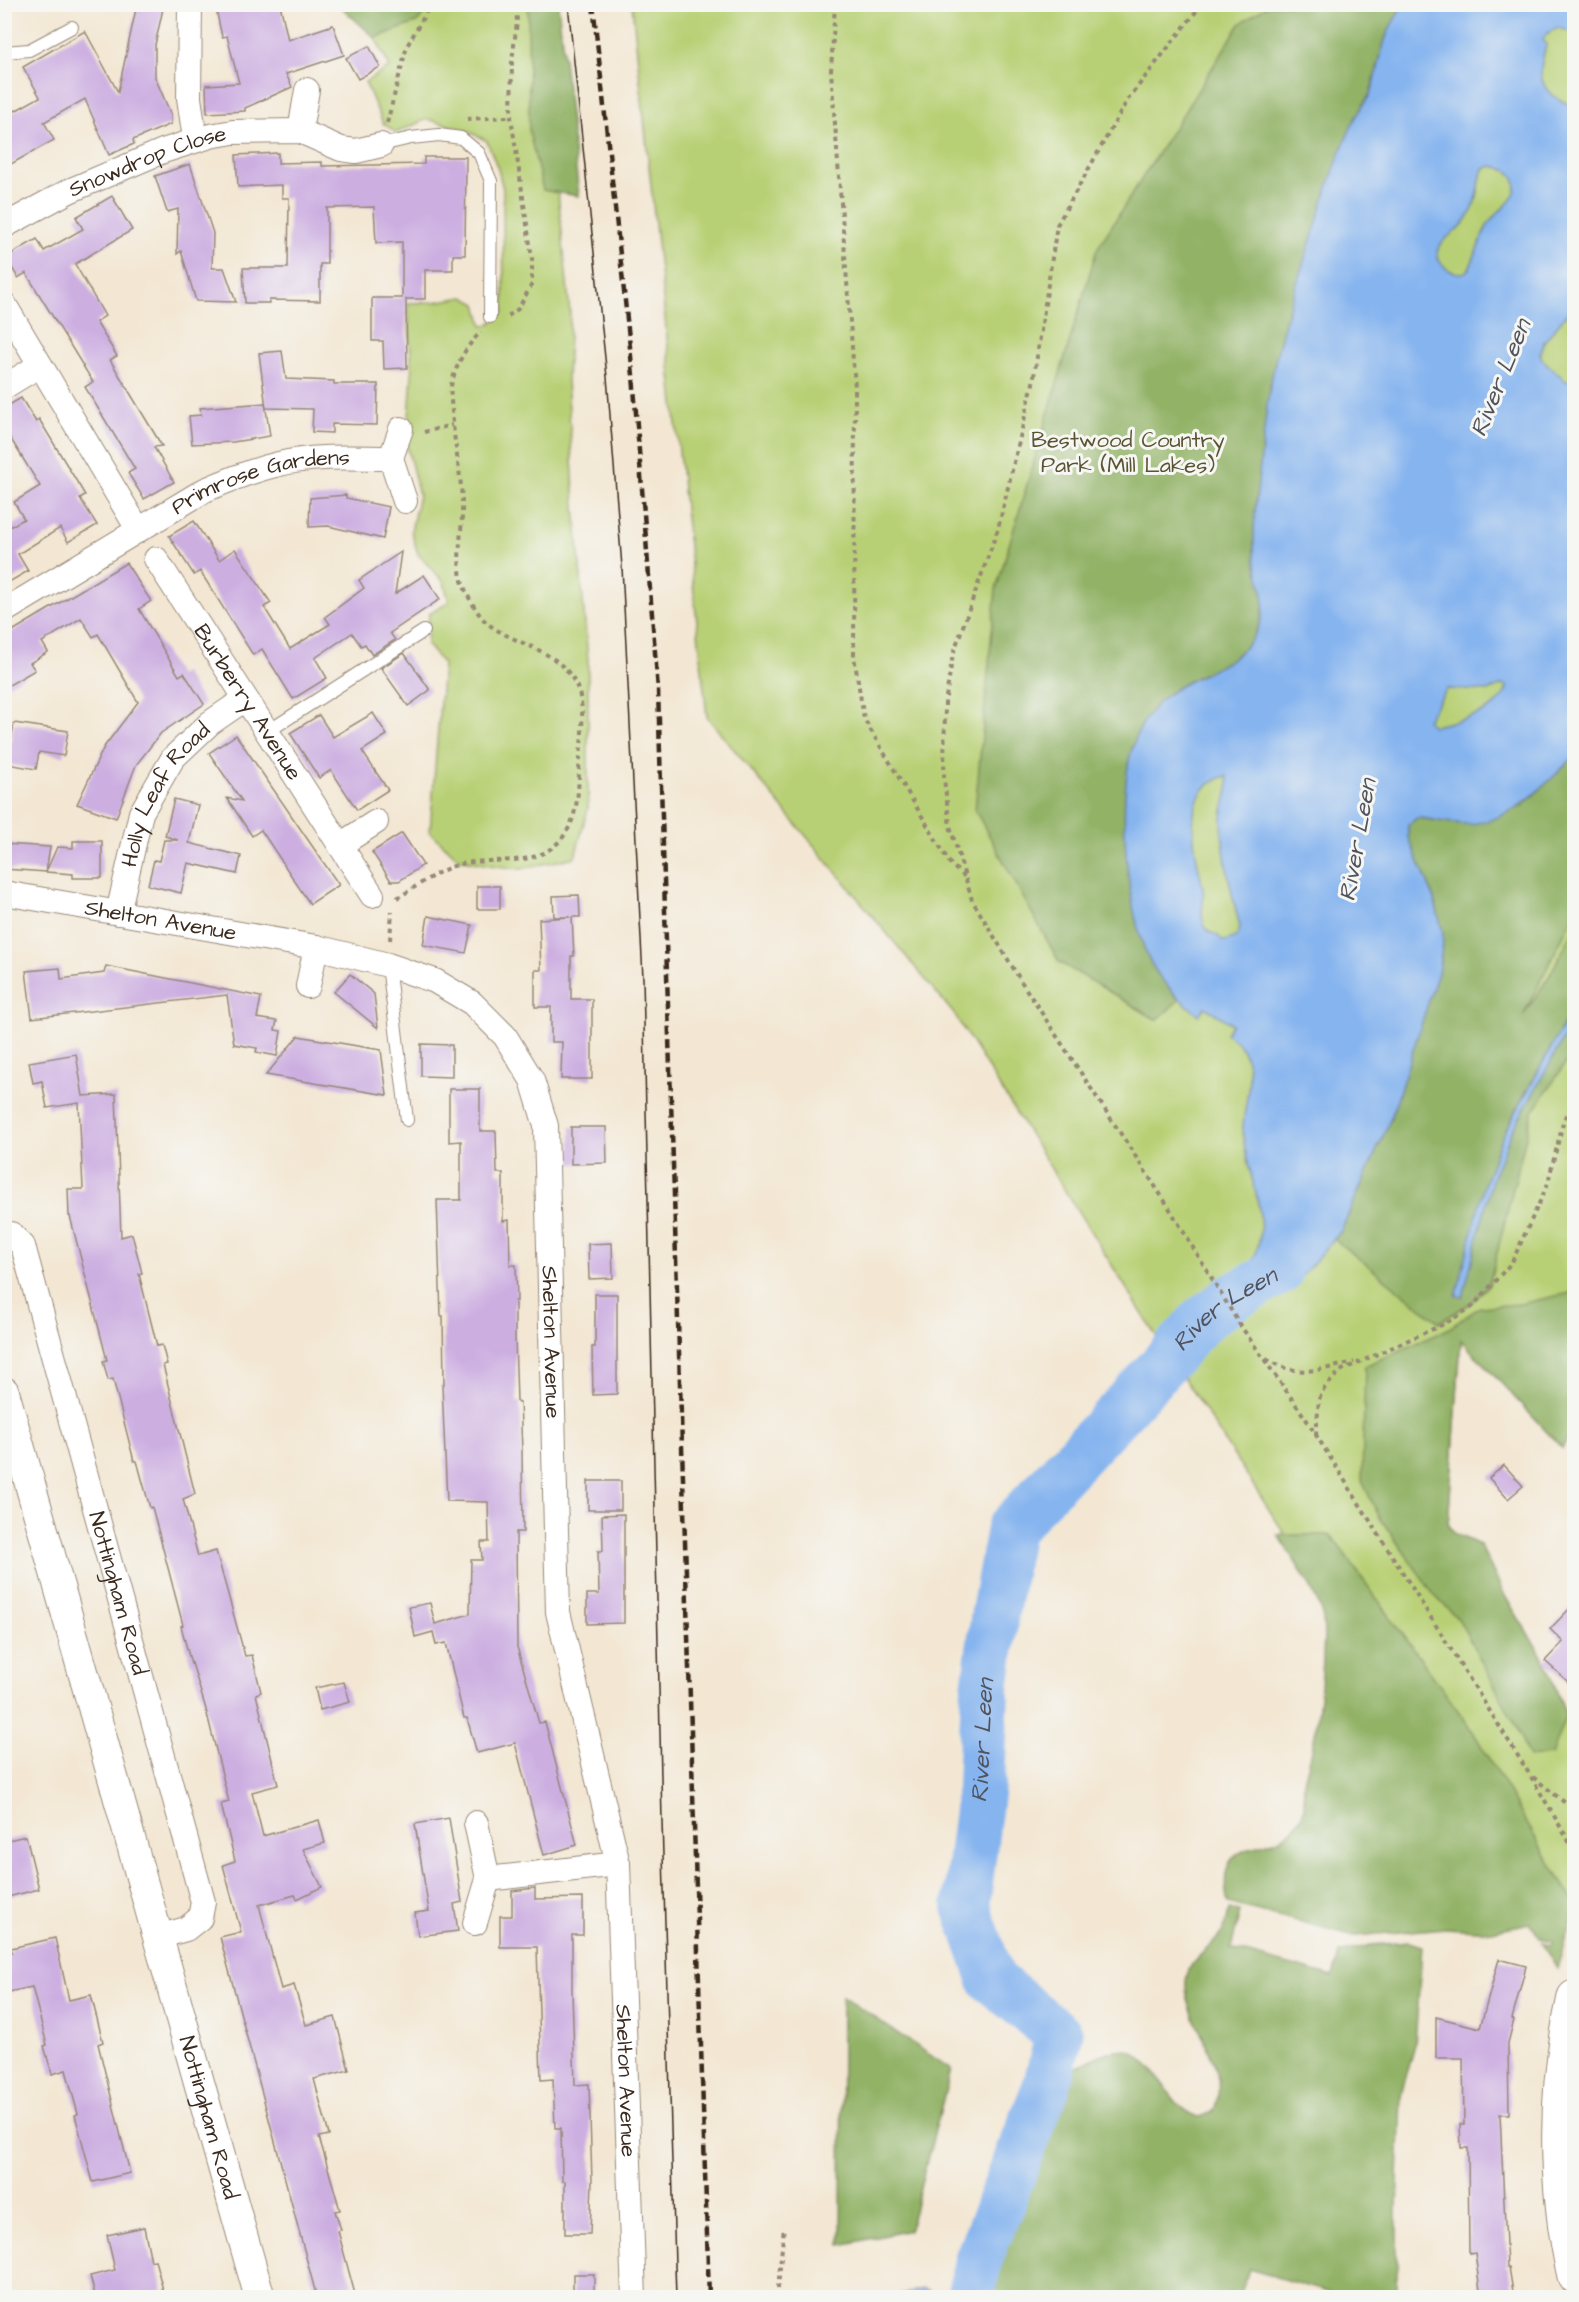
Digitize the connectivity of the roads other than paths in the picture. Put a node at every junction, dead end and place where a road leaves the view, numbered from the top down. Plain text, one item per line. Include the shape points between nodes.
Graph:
1 (190, 4) edge
2 (72, 27) dead end
3 (4, 52) edge
4 (307, 90) dead end
5 (300, 131) junction
6 (195, 139) junction
7 (381, 145) joint
8 (4, 226) edge
9 (4, 304) edge
10 (489, 323) road end
11 (40, 365) junction
12 (4, 387) edge
13 (401, 429) dead end
14 (391, 458) junction
15 (405, 501) dead end
16 (138, 530) junction
17 (156, 559) dead end
18 (4, 611) edge
19 (424, 631) dead end
20 (245, 699) junction
21 (267, 732) junction
22 (376, 822) dead end
23 (340, 845) junction
24 (4, 893) edge
25 (372, 895) dead end
26 (118, 913) junction
27 (316, 947) junction
28 (388, 964) junction
29 (308, 986) dead end
30 (407, 1120) dead end
31 (4, 1234) edge
32 (4, 1392) edge
33 (476, 1823) dead end
34 (618, 1864) junction
35 (488, 1879) junction
36 (475, 1923) dead end
37 (158, 1937) junction
38 (1575, 1997) edge
39 (1575, 2276) edge
40 (260, 2298) edge
41 (634, 2298) edge

1 - 6 street via 189,98
2 - 3 lane via 29,50
4 - 5 street
5 - 6 street, Snowdrop Close via 233,132
5 - 7 street, Snowdrop Close via 341,149 356,151
6 - 8 street, Snowdrop Close via 69,190
7 - 10 lane via 439,135 461,138 479,153 491,181
9 - 11 street
11 - 12 street
11 - 16 street
13 - 14 street
14 - 15 street
14 - 16 street, Primrose Gardens via 281,463 205,490
16 - 18 street, Primrose Gardens
17 - 20 street, Burberry Avenue
19 - 21 lane
20 - 21 street, Burberry Avenue
20 - 26 street, Holly Leaf Road via 210,723 173,758 141,813
21 - 23 street, Burberry Avenue
22 - 23 street
23 - 25 street, Burberry Avenue
24 - 26 street, Shelton Avenue
26 - 27 street, Shelton Avenue
27 - 28 street, Shelton Avenue
27 - 29 street
28 - 30 lane
28 - 34 street, Shelton Avenue via 435,981 472,1003 505,1036 532,1080 546,1126 558,1612
31 - 37 street, Nottingham Road via 10,1234 23,1246 203,1902 200,1918 186,1929
32 - 37 street, Nottingham Road
33 - 35 street
34 - 35 street
34 - 41 street, Shelton Avenue
35 - 36 street
37 - 40 street, Nottingham Road
38 - 39 main road via 1563,2061 1559,2123 1567,2245

